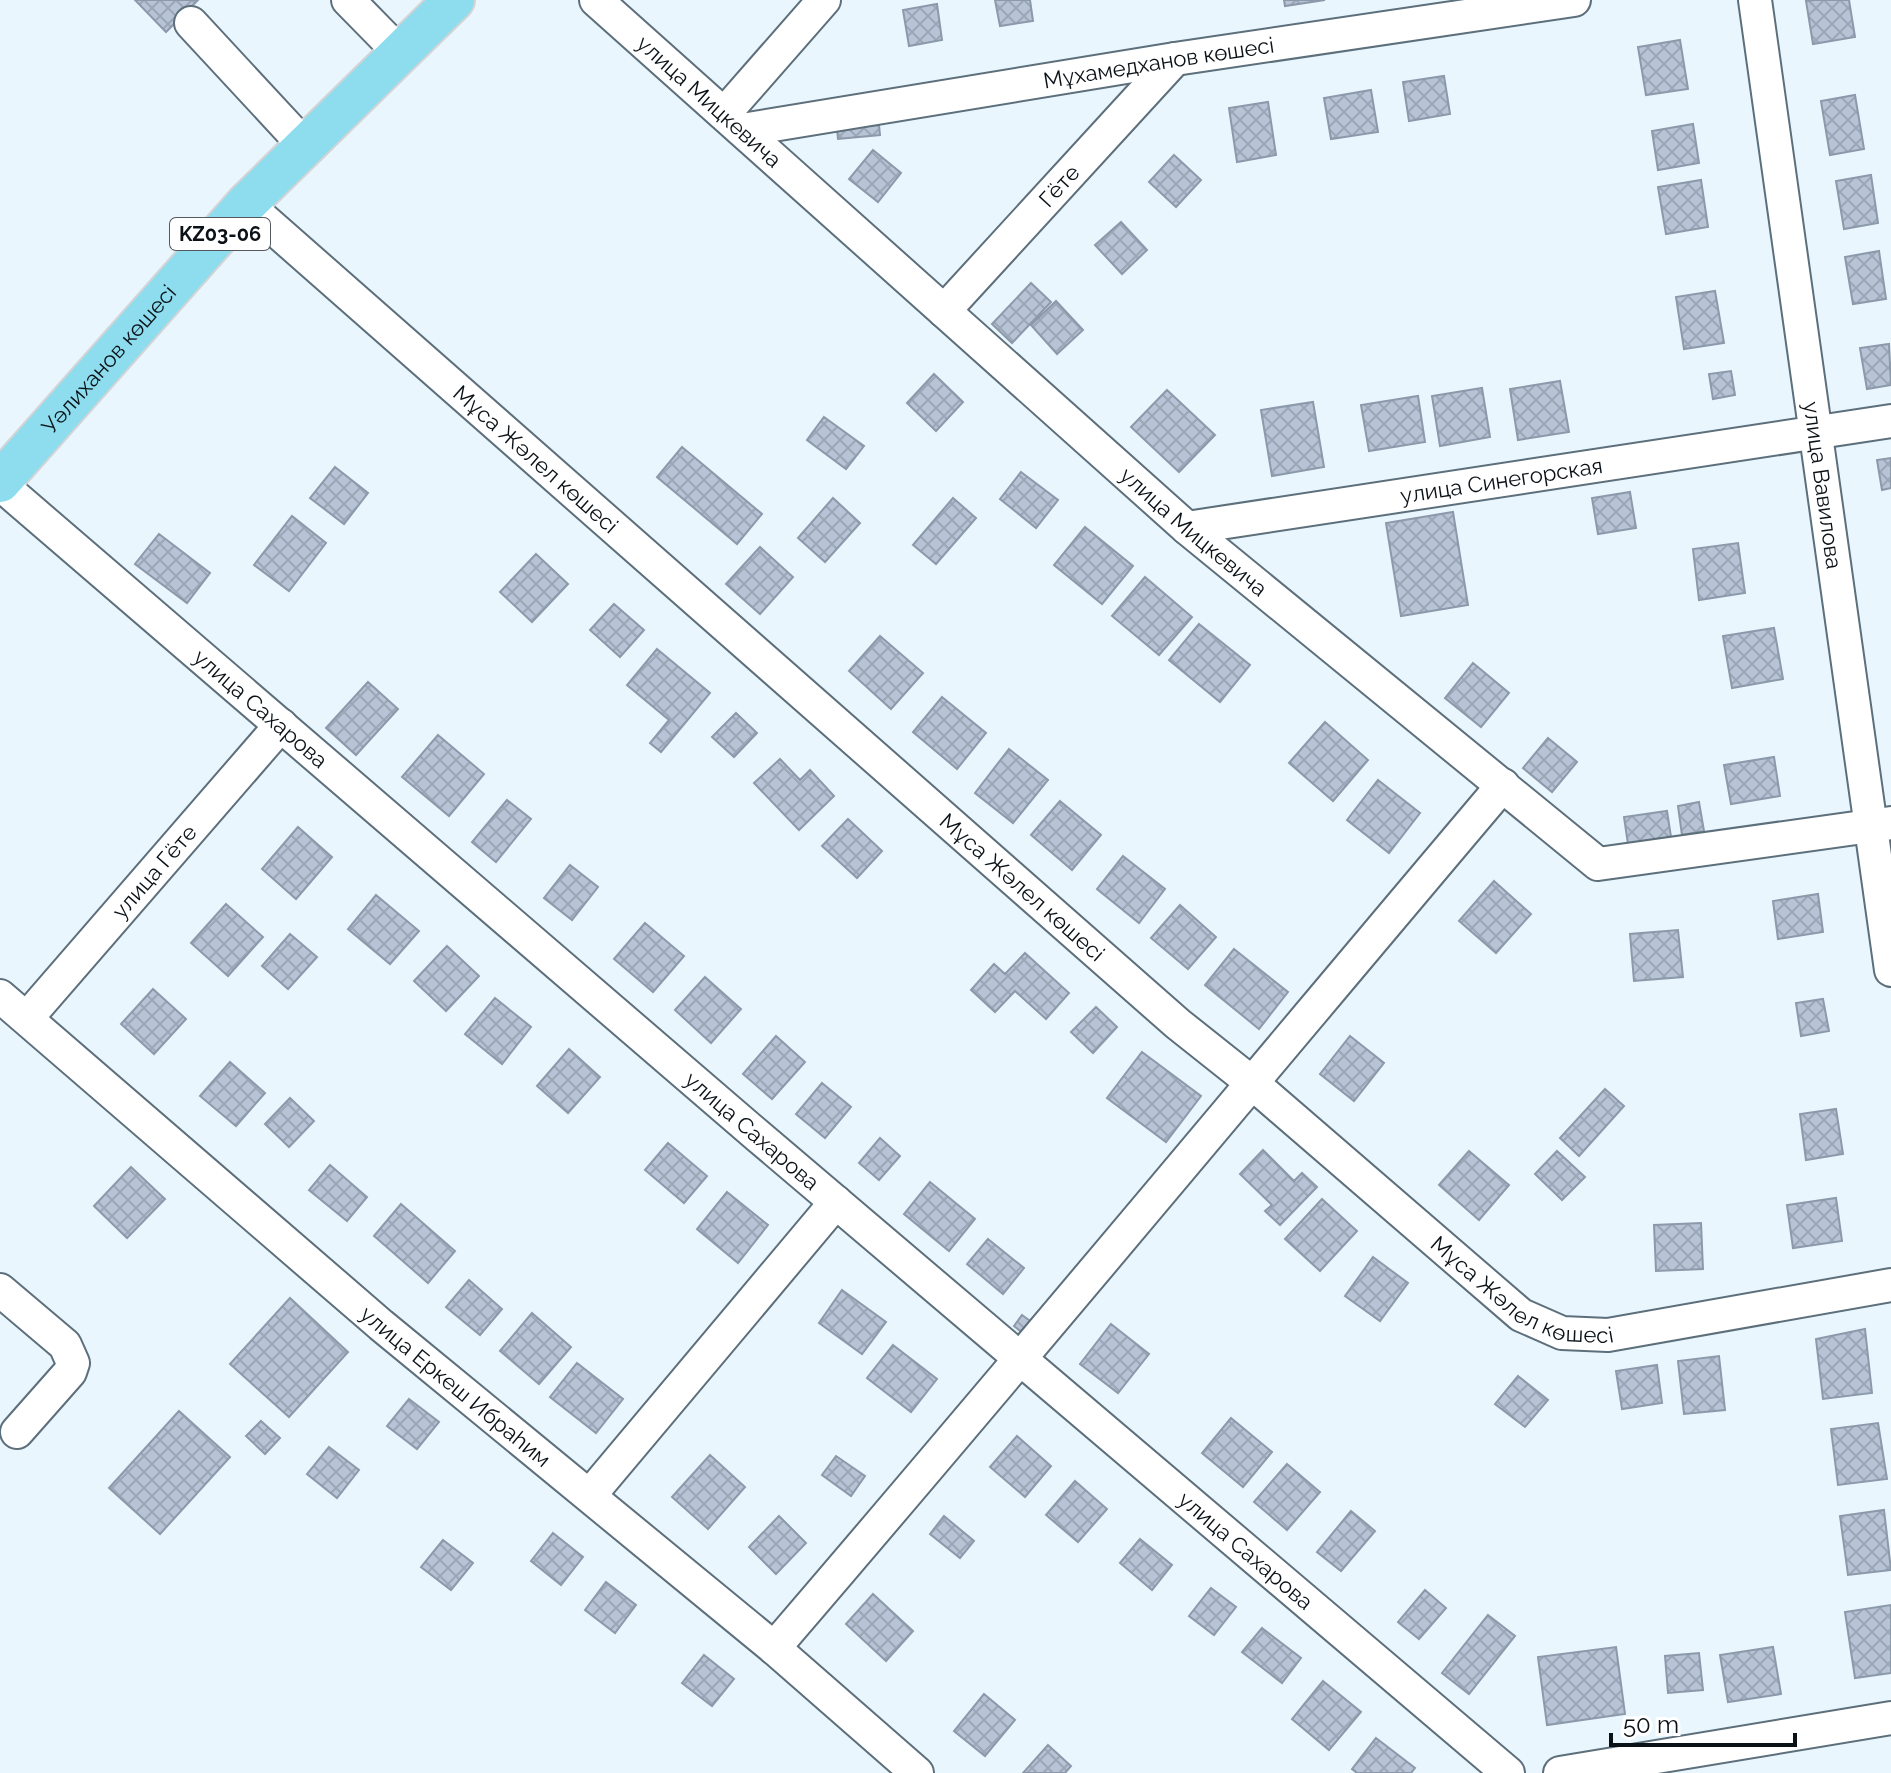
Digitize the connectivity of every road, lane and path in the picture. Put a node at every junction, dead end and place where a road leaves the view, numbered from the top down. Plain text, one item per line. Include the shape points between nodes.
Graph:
1 (348, 0) edge
2 (454, 0) edge
3 (596, 0) edge
4 (824, 0) edge
5 (1574, 0) edge
6 (1755, 0) edge
7 (191, 23) dead end
8 (399, 52) junction
9 (1175, 59) junction
10 (733, 122) junction
11 (305, 146) junction
12 (246, 204) junction
13 (944, 311) junction
14 (1891, 421) edge
15 (1816, 433) junction
16 (0, 483) edge
17 (1187, 528) junction
18 (281, 725) junction
19 (1503, 785) junction
20 (1881, 824) edge
21 (1891, 970) edge
22 (0, 996) edge
23 (27, 1018) junction
24 (1251, 1082) junction
25 (836, 1202) junction
26 (1891, 1285) edge
27 (5, 1305) edge
28 (1021, 1359) junction
29 (17, 1432) dead end
30 (590, 1495) junction
31 (774, 1648) junction
32 (1891, 1718) edge
33 (917, 1773) edge
34 (1508, 1773) edge
35 (1560, 1773) edge

1 - 8 street
2 - 8 main road, Уәлиханов көшесі / KZ03-06
3 - 10 street, улица Мицкевича
4 - 10 street
5 - 9 street, Мұхамедханов көшесі
6 - 15 street, улица Вавилова
7 - 11 street
8 - 11 main road, Уәлиханов көшесі / KZ03-06
9 - 10 street, Мұхамедханов көшесі
9 - 13 street, Гёте
10 - 13 street, улица Мицкевича
11 - 12 main road, Уәлиханов көшесі / KZ03-06
12 - 16 main road, Уәлиханов көшесі / KZ03-06
12 - 24 street, Мұса Жәлел көшесі via 1178,1024
13 - 17 street, улица Мицкевича
14 - 15 street, улица Синегорская
15 - 17 street, улица Синегорская
15 - 20 street, улица Вавилова
16 - 18 street, улица Сахарова
17 - 19 street, улица Мицкевича
18 - 23 street, улица Гёте
18 - 25 street, улица Сахарова
19 - 20 street, улица Мицкевича via 1598,864
19 - 24 street
20 - 21 street, улица Вавилова
22 - 23 street, улица Еркеш Ибраһим
23 - 30 street, улица Еркеш Ибраһим via 381,1325
24 - 26 street, Мұса Жәлел көшесі via 1521,1315 1562,1333 1608,1335
24 - 28 street
25 - 28 street, улица Сахарова
25 - 30 street
27 - 29 street via 65,1345 73,1363
28 - 31 street
28 - 34 street, улица Сахарова
30 - 31 street, улица Еркеш Ибраһим
31 - 33 street, улица Еркеш Ибраһим
32 - 35 street

